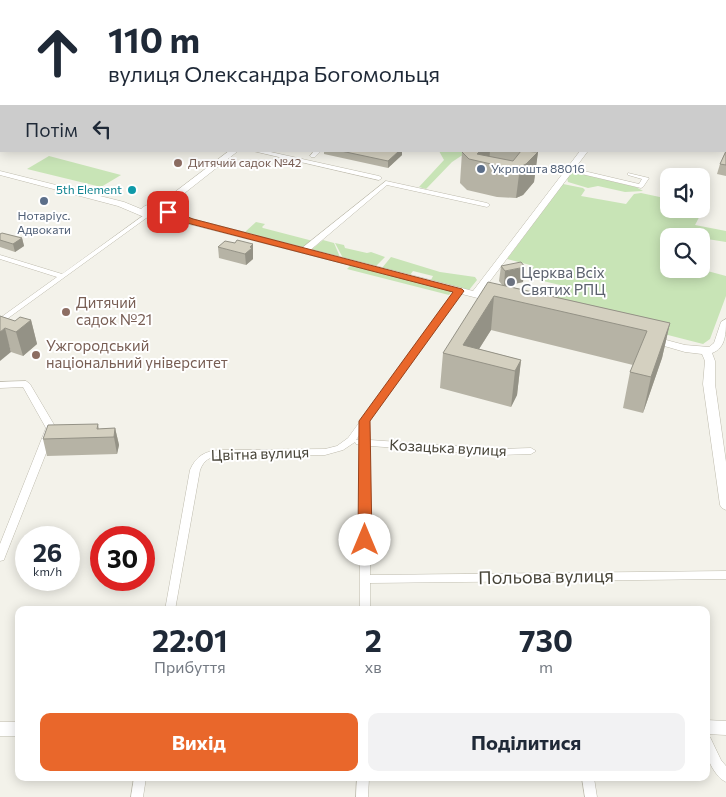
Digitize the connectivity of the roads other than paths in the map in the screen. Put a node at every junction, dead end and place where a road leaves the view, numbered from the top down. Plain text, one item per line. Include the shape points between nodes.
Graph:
1 (233, 152) edge
2 (261, 152) edge
3 (583, 152) edge
4 (571, 170) junction
5 (0, 173) edge
6 (630, 174) dead end
7 (379, 178) dead end
8 (174, 197) junction
9 (487, 206) dead end
10 (165, 209) junction
11 (150, 211) junction
12 (190, 221) junction
13 (305, 250) junction
14 (0, 257) edge
15 (62, 276) junction
16 (459, 291) junction
17 (475, 295) junction
18 (504, 302) edge
19 (0, 322) edge
20 (726, 322) edge
21 (637, 336) edge
22 (723, 343) edge
23 (706, 351) junction
24 (0, 385) edge
25 (365, 421) junction
26 (351, 440) junction
27 (364, 444) junction
28 (531, 451) dead end
29 (726, 505) edge
30 (0, 557) edge
31 (726, 575) edge
32 (365, 579) junction
33 (171, 606) edge
34 (365, 606) edge
35 (710, 727) edge
36 (726, 728) edge
37 (0, 729) edge
38 (15, 729) edge
39 (710, 749) edge
40 (726, 776) edge
41 (139, 781) edge
42 (363, 781) edge
43 (588, 781) edge
44 (136, 797) edge
45 (362, 797) edge
46 (591, 797) edge

1 - 8 street
2 - 7 street
3 - 4 street
4 - 6 street via 641,186 646,178
4 - 17 street
5 - 11 street
8 - 10 street
8 - 11 street
9 - 13 street via 386,183
10 - 11 street via 161,214
10 - 12 street
11 - 12 street
11 - 15 street
12 - 13 street
13 - 16 street
14 - 15 street
15 - 19 street
16 - 17 street
16 - 25 street
17 - 18 street
20 - 22 street
21 - 23 street
22 - 23 street
23 - 29 street via 710,361 709,384
24 - 30 street via 26,384 51,428
25 - 26 street
25 - 27 street
26 - 27 street, Козацька вулиця
26 - 33 street, Цвітна вулиця via 340,448 325,452 203,456 195,470
27 - 28 street, Козацька вулиця
27 - 32 street
31 - 32 street, Польова вулиця
32 - 34 street
35 - 36 street
37 - 38 street
39 - 40 street
41 - 44 street
42 - 45 street
43 - 46 street

